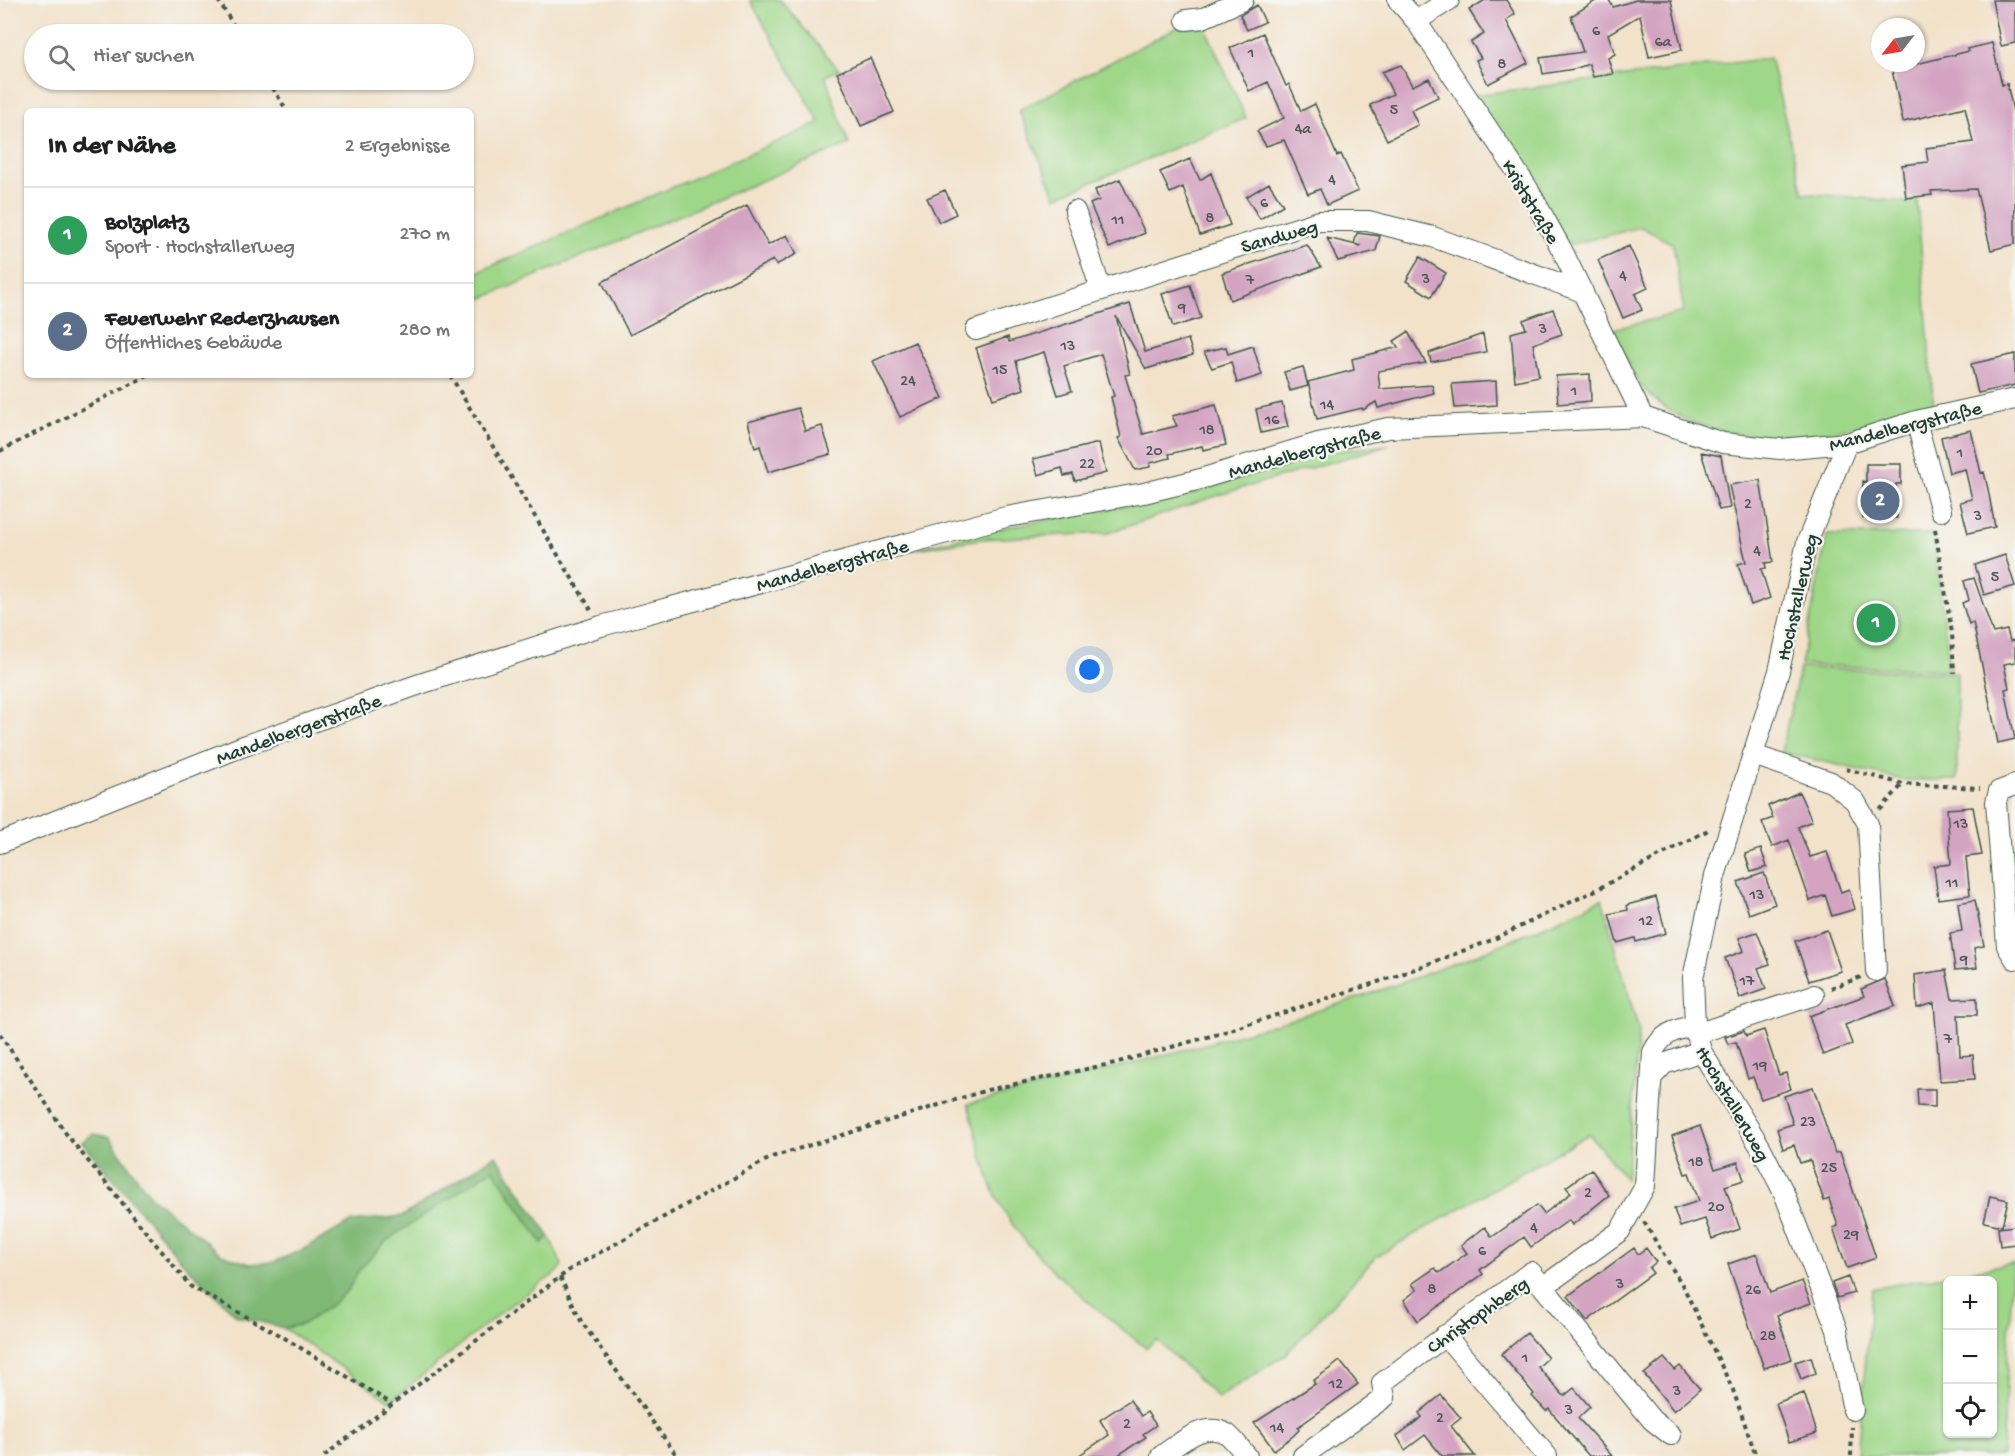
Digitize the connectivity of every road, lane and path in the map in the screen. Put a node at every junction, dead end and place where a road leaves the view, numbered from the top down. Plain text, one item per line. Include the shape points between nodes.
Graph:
1 (218, 0) edge
2 (1243, 0) edge
3 (1398, 0) edge
4 (1449, 0) edge
5 (1186, 20) dead end
6 (1416, 21) junction
7 (233, 24) edge
8 (274, 90) edge
9 (285, 108) edge
10 (1076, 212) dead end
11 (1101, 290) junction
12 (1583, 292) junction
13 (976, 330) dead end
14 (143, 378) edge
15 (452, 378) edge
16 (2015, 399) edge
17 (1643, 417) junction
18 (1916, 422) junction
19 (1846, 443) junction
20 (0, 451) edge
21 (1941, 511) joint
22 (601, 626) junction
23 (1954, 673) dead end
24 (1754, 755) junction
25 (1837, 767) dead end
26 (1903, 784) junction
27 (2007, 788) edge
28 (1733, 821) junction
29 (1868, 824) junction
30 (0, 843) edge
31 (2015, 959) edge
32 (1876, 971) joint
33 (1814, 994) joint
34 (0, 1034) edge
35 (1697, 1037) junction
36 (1653, 1076) junction
37 (1633, 1210) junction
38 (560, 1276) junction
39 (1543, 1287) junction
40 (1445, 1335) junction
41 (392, 1404) junction
42 (1853, 1410) joint
43 (1671, 1435) dead end
44 (324, 1456) edge
45 (677, 1456) edge
46 (1161, 1456) edge
47 (1247, 1456) edge
48 (1303, 1456) edge
49 (1547, 1456) edge
50 (1756, 1456) edge
51 (1851, 1456) edge

1 - 7 path
2 - 5 street via 1203,18
3 - 6 street, Kriststraße
4 - 6 street
6 - 12 street, Kriststraße via 1527,188
8 - 9 path
10 - 11 street
11 - 12 street, Sandweg via 1319,221 1368,221 1433,237
11 - 13 street, Sandweg
12 - 17 street, Kriststraße
14 - 20 path
15 - 22 path
16 - 18 street, Mandelbergstraße
17 - 19 street, Mandelbergstraße via 1723,443 1780,449
17 - 22 street, Mandelbergstraße via 1388,428 1318,443 1144,493 1006,517
18 - 19 street, Mandelbergstraße
18 - 21 street
19 - 24 street, Hochstallerweg via 1807,542 1781,666
21 - 23 path via 1934,525 1952,633
22 - 30 street, Mandelbergerstraße via 241,747
24 - 28 street, Hochstallerweg
24 - 29 street via 1831,782 1856,801
25 - 26 path
26 - 27 path
26 - 29 path
27 - 31 street via 1996,802 2007,946
28 - 35 street, Hochstallerweg via 1695,961
28 - 38 path via 1705,830 1594,891 1492,940 1396,976 1218,1034 1116,1063 987,1090 772,1157
29 - 32 street
32 - 33 path
33 - 35 street
34 - 41 path via 67,1135 190,1286
35 - 36 street
35 - 36 street, Christophberg via 1668,1033 1659,1040 1653,1052
35 - 42 street, Hochstallerweg via 1784,1193 1837,1329
36 - 37 street, Christophberg via 1645,1186
37 - 39 street, Christophberg via 1620,1231
37 - 50 path via 1650,1228 1684,1288 1733,1390
38 - 41 path
38 - 45 path via 581,1321
39 - 40 street, Christophberg via 1531,1272
39 - 43 street via 1652,1420
40 - 48 street, Christophberg via 1382,1383 1385,1397
40 - 49 street
41 - 44 path
42 - 51 path
46 - 47 street via 1206,1429 1226,1434

